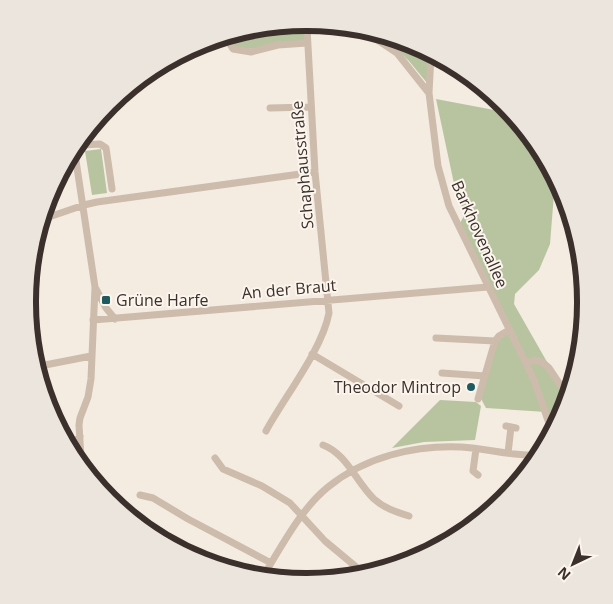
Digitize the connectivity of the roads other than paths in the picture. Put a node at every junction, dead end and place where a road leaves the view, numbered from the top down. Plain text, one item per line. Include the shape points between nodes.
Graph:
1 (307, 31) edge
2 (378, 40) edge
3 (229, 42) edge
4 (307, 42) junction
5 (431, 62) edge
6 (429, 93) junction
7 (311, 106) junction
8 (270, 108) dead end
9 (86, 145) edge
10 (75, 162) edge
11 (315, 172) junction
12 (112, 189) dead end
13 (84, 205) junction
14 (49, 217) edge
15 (95, 287) junction
16 (488, 287) junction
17 (329, 299) junction
18 (115, 318) junction
19 (94, 320) junction
20 (509, 330) junction
21 (436, 338) dead end
22 (495, 341) junction
23 (312, 354) junction
24 (91, 356) junction
25 (526, 364) junction
26 (43, 365) edge
27 (442, 373) dead end
28 (485, 376) junction
29 (563, 388) edge
30 (478, 400) dead end
31 (399, 406) dead end
32 (549, 422) edge
33 (511, 427) dead end
34 (266, 430) dead end
35 (81, 439) junction
36 (75, 443) edge
37 (323, 445) dead end
38 (476, 449) junction
39 (81, 452) edge
40 (508, 453) junction
41 (530, 455) edge
42 (215, 458) dead end
43 (351, 470) junction
44 (478, 475) dead end
45 (140, 494) dead end
46 (302, 516) junction
47 (409, 516) dead end
48 (271, 563) junction
49 (358, 568) edge
50 (267, 570) edge

1 - 4 street, Schaphausstraße
2 - 6 street via 397,53
3 - 4 street via 233,49 251,52
4 - 7 street, Schaphausstraße
5 - 6 street, Barkhovenallee
6 - 16 street, Barkhovenallee via 444,190
7 - 8 street
7 - 11 street, Schaphausstraße
9 - 12 street via 100,144 106,148
10 - 13 street
11 - 13 street
11 - 17 street, Schaphausstraße
13 - 14 street
13 - 15 street
15 - 18 street
15 - 19 street
16 - 17 street, An der Braut
16 - 20 street, Barkhovenallee
17 - 18 street, An der Braut
17 - 23 street, Schaphausstraße via 327,323
18 - 19 street, An der Braut
19 - 24 street
20 - 22 street
20 - 25 street, Barkhovenallee
21 - 22 street
22 - 28 street
23 - 31 street
23 - 34 street, Schaphausstraße
24 - 26 street
24 - 35 street via 88,397 80,418
25 - 29 street via 533,360 546,365
25 - 32 street, Barkhovenallee
27 - 28 street
28 - 30 street
33 - 40 street
35 - 36 street
35 - 39 street
37 - 43 street via 336,452
38 - 40 street
38 - 43 street via 413,450
38 - 44 street via 473,471
40 - 41 street
42 - 46 street via 223,469 279,496
43 - 46 street via 327,488
43 - 47 street via 377,501
45 - 48 street via 153,498
46 - 48 street
46 - 49 street
48 - 50 street

